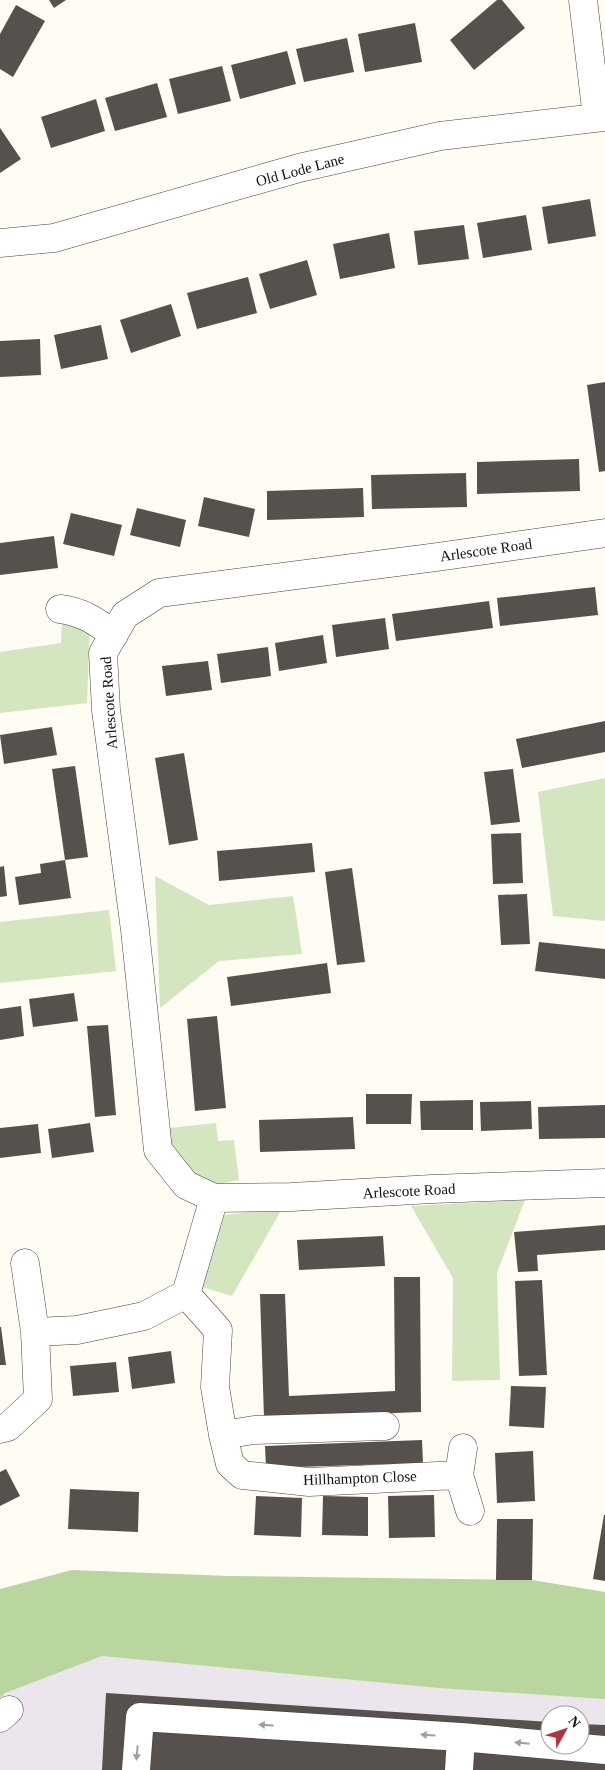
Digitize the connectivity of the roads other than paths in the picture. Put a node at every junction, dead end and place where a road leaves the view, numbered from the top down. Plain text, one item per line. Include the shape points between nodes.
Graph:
1 (583, 0) edge
2 (601, 117) edge
3 (0, 243) edge
4 (605, 534) edge
5 (60, 609) dead end
6 (114, 635) junction
7 (605, 1183) edge
8 (214, 1198) junction
9 (25, 1264) dead end
10 (186, 1294) junction
11 (35, 1332) junction
12 (386, 1426) dead end
13 (0, 1429) edge
14 (223, 1435) junction
15 (463, 1448) dead end
16 (459, 1475) junction
17 (470, 1511) dead end
18 (461, 1737) junction
19 (605, 1750) edge
20 (136, 1770) edge
21 (459, 1770) edge

1 - 2 street
2 - 3 street, Old Lode Lane via 440,136 299,168 54,238
4 - 6 street, Arlescote Road via 159,593 125,615
5 - 6 street via 92,618
6 - 8 street, Arlescote Road via 103,653 106,710 135,930 158,1150 186,1185
7 - 8 street, Arlescote Road
8 - 10 street
9 - 11 street
10 - 11 street via 144,1316 77,1330
10 - 14 street, Hillhampton Close via 218,1330 216,1387
11 - 13 street via 38,1399 8,1427
12 - 14 street via 254,1430
14 - 16 street, Hillhampton Close via 230,1464 242,1475 309,1482
15 - 16 street
16 - 17 street
19 -> 18 street
18 -> 20 street via 140,1717
18 - 21 street

